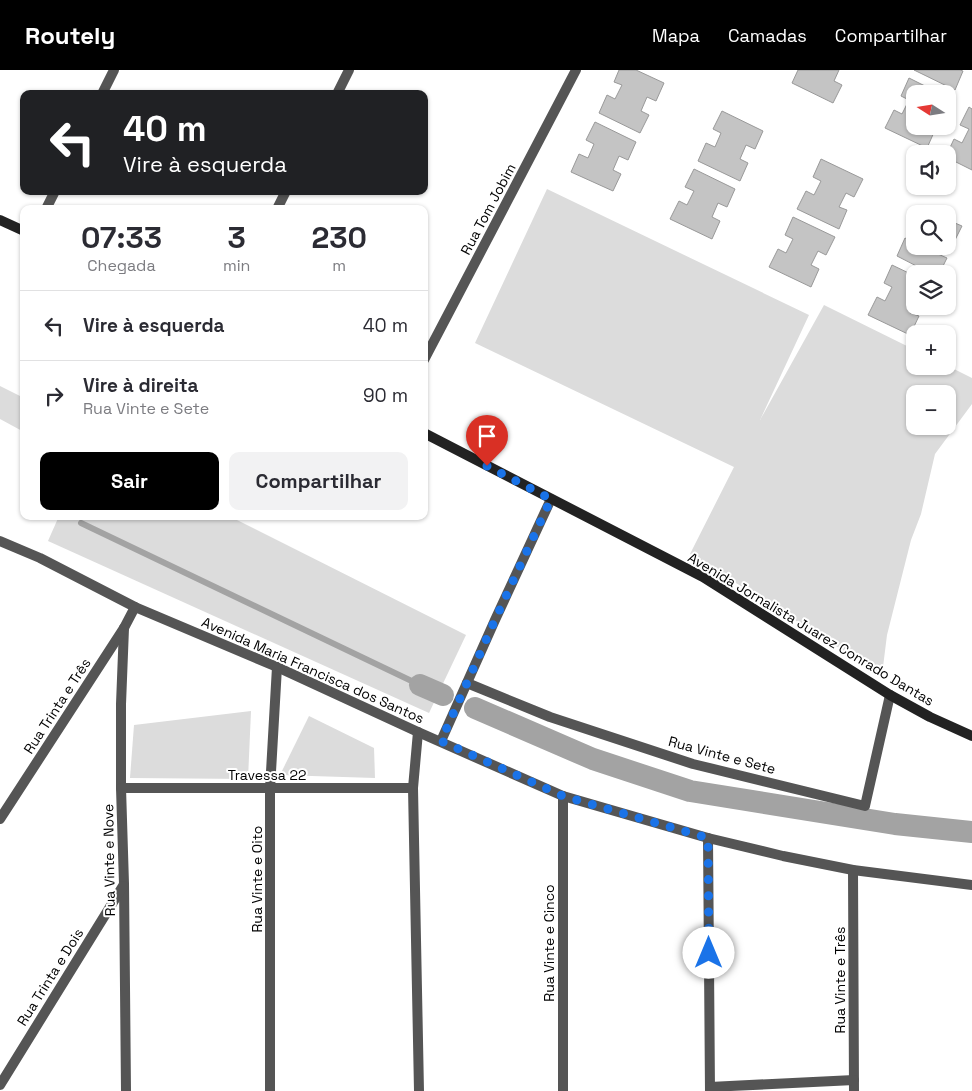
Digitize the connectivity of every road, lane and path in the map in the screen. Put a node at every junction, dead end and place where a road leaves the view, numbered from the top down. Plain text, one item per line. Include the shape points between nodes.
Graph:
1 (114, 70) edge
2 (349, 70) edge
3 (576, 70) edge
4 (104, 90) edge
5 (339, 90) edge
6 (0, 220) edge
7 (20, 229) edge
8 (428, 352) edge
9 (428, 436) edge
10 (551, 499) junction
11 (0, 541) edge
12 (135, 607) junction
13 (124, 628) junction
14 (277, 667) junction
15 (467, 684) junction
16 (890, 695) junction
17 (418, 732) junction
18 (972, 736) edge
19 (441, 741) junction
20 (121, 788) junction
21 (412, 788) junction
22 (270, 789) junction
23 (563, 796) junction
24 (0, 819) edge
25 (708, 838) junction
26 (853, 870) junction
27 (124, 884) junction
28 (972, 885) edge
29 (854, 1080) junction
30 (0, 1085) edge
31 (710, 1089) edge
32 (126, 1091) edge
33 (270, 1091) edge
34 (419, 1091) edge
35 (563, 1091) edge
36 (854, 1091) edge

1 - 4 street
2 - 5 street
3 - 8 street, Rua Tom Jobim
6 - 7 main road
9 - 10 main road, Avenida Jornalista Juarez Conrado Dantas
10 - 15 street
10 - 16 main road, Avenida Jornalista Juarez Conrado Dantas via 703,577
11 - 12 street, Avenida Maria Francisca dos Santos
12 - 13 street, Rua Trinta e Três
12 - 14 street, Avenida Maria Francisca dos Santos
13 - 20 street, Rua Vinte e Nove
13 - 24 street, Rua Trinta e Três
14 - 17 street, Avenida Maria Francisca dos Santos
14 - 22 street, Rua Vinte e Oito
15 - 16 street, Rua Vinte e Sete via 550,717 693,764 865,806
15 - 19 street
16 - 18 main road, Avenida Jornalista Juarez Conrado Dantas
17 - 19 street, Avenida Maria Francisca dos Santos
17 - 21 street
19 - 23 street, Avenida Maria Francisca dos Santos
20 - 22 street, Travessa 22
20 - 27 street, Rua Vinte e Nove
21 - 22 street, Travessa 22
21 - 34 street
22 - 33 street, Rua Vinte e Oito
23 - 25 street, Avenida Maria Francisca dos Santos
23 - 35 street, Rua Vinte e Cinco
25 - 26 street, Avenida Maria Francisca dos Santos
25 - 31 street
26 - 28 street, Avenida Maria Francisca dos Santos
26 - 29 street, Rua Vinte e Três
27 - 30 street, Rua Trinta e Dois
27 - 32 street, Rua Vinte e Nove
29 - 31 street
29 - 36 street, Rua Vinte e Três

